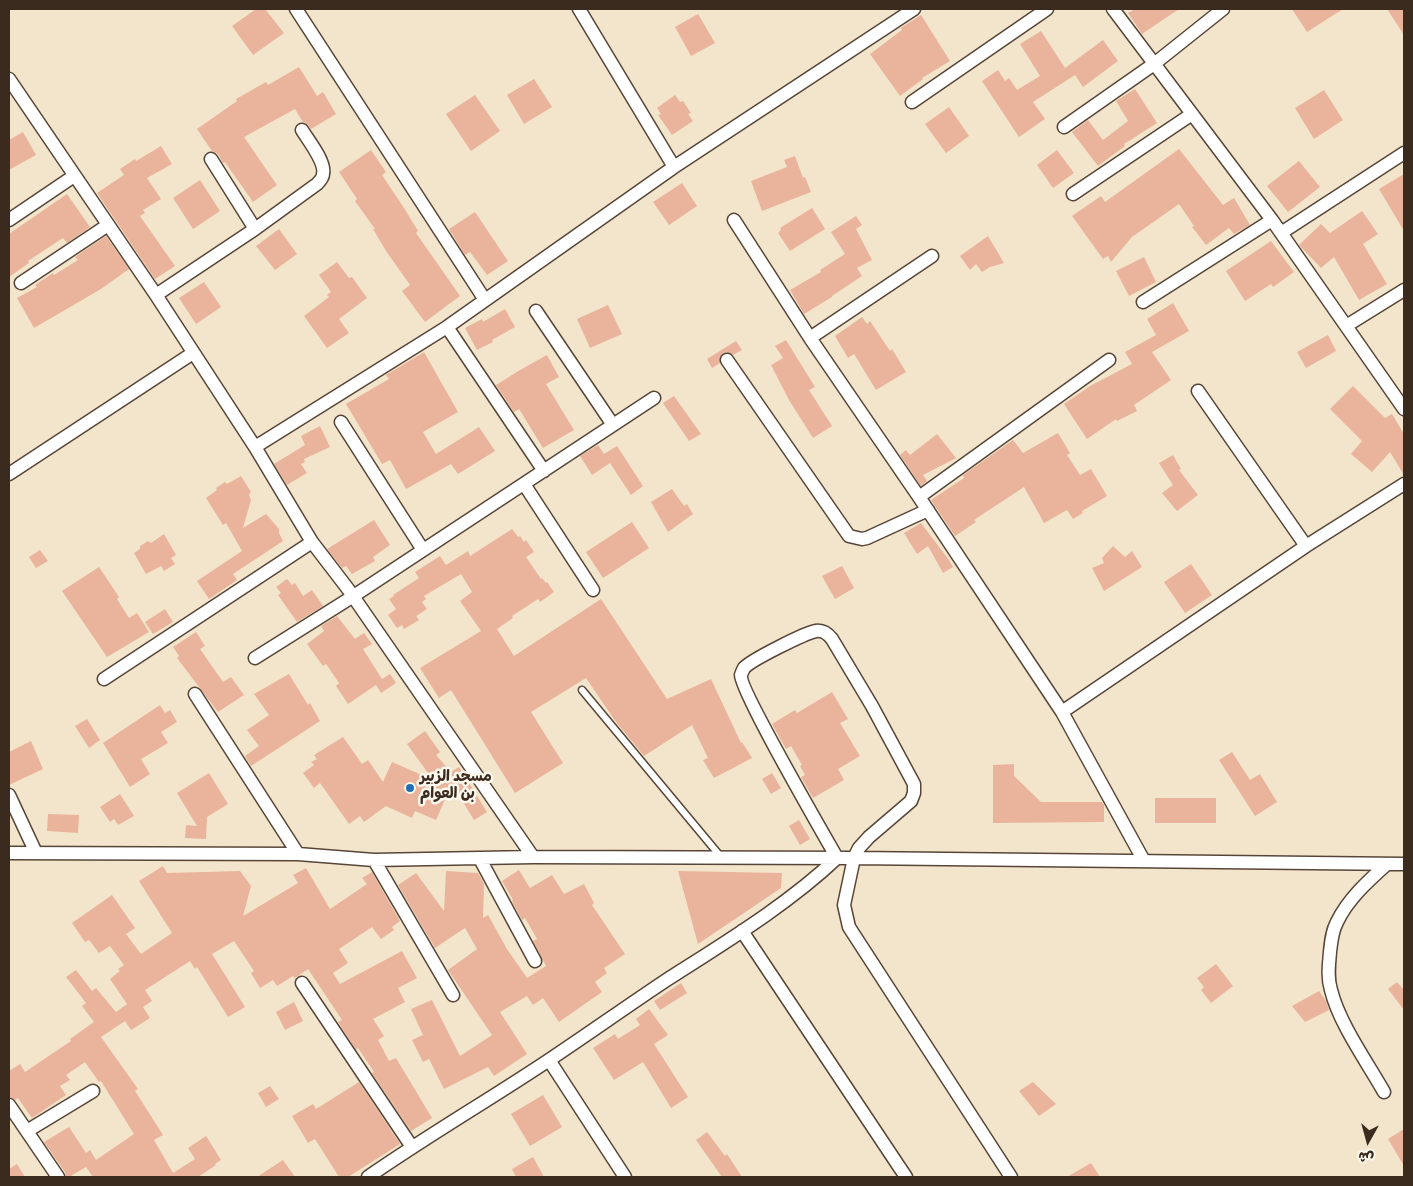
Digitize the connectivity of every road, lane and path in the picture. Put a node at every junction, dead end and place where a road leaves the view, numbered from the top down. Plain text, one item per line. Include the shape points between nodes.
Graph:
1 (296, 9) edge
2 (578, 9) edge
3 (914, 9) edge
4 (1047, 9) edge
5 (1113, 9) edge
6 (1223, 9) edge
7 (1154, 64) junction
8 (9, 79) edge
9 (912, 102) dead end
10 (1192, 114) junction
11 (1064, 127) dead end
12 (302, 130) dead end
13 (1404, 153) edge
14 (211, 159) dead end
15 (674, 167) junction
16 (74, 176) junction
17 (1073, 194) dead end
18 (9, 220) edge
19 (734, 220) dead end
20 (1272, 220) junction
21 (108, 225) junction
22 (255, 229) junction
23 (1281, 233) junction
24 (932, 256) dead end
25 (21, 283) dead end
26 (1404, 290) edge
27 (156, 295) junction
28 (485, 300) junction
29 (1143, 302) dead end
30 (536, 312) dead end
31 (1346, 326) junction
32 (447, 327) junction
33 (810, 338) junction
34 (193, 352) junction
35 (727, 360) dead end
36 (1109, 360) dead end
37 (1198, 391) dead end
38 (654, 398) dead end
39 (1404, 409) edge
40 (341, 422) dead end
41 (613, 425) junction
42 (255, 446) junction
43 (544, 471) junction
44 (9, 474) edge
45 (524, 484) junction
46 (1404, 484) edge
47 (919, 497) junction
48 (928, 510) junction
49 (312, 542) junction
50 (1306, 546) junction
51 (424, 550) junction
52 (593, 590) dead end
53 (352, 597) junction
54 (255, 658) dead end
55 (104, 679) dead end
56 (582, 690) dead end
57 (195, 694) dead end
58 (1062, 712) junction
59 (9, 795) edge
60 (9, 852) edge
61 (36, 853) junction
62 (298, 854) junction
63 (533, 857) junction
64 (722, 858) junction
65 (837, 858) junction
66 (854, 858) junction
67 (480, 859) junction
68 (374, 860) junction
69 (1144, 861) junction
70 (1386, 864) junction
71 (1404, 864) edge
72 (742, 931) junction
73 (535, 961) dead end
74 (302, 983) dead end
75 (453, 994) dead end
76 (549, 1060) junction
77 (93, 1091) dead end
78 (1384, 1092) dead end
79 (9, 1105) edge
80 (27, 1131) junction
81 (412, 1146) junction
82 (58, 1177) edge
83 (368, 1177) edge
84 (626, 1177) edge
85 (906, 1177) edge
86 (1011, 1177) edge

1 - 28 street
2 - 15 street
3 - 15 street
4 - 9 street
5 - 7 street
6 - 7 street
7 - 10 street
7 - 11 street
8 - 16 street
10 - 17 street
10 - 20 street
12 - 22 street via 323,164 323,177
13 - 23 street
14 - 22 street
15 - 28 street
16 - 18 street
16 - 21 street
19 - 33 street
20 - 23 street
20 - 29 street
21 - 25 street
21 - 27 street
22 - 27 street
23 - 31 street
24 - 33 street
26 - 31 street
27 - 34 street
28 - 32 street
30 - 41 street
31 - 39 street
32 - 42 street
32 - 43 street
33 - 47 street
34 - 42 street
34 - 44 street
35 - 48 street via 849,536 867,538
36 - 47 street
37 - 50 street
38 - 41 street
40 - 51 street
41 - 43 street
42 - 49 street
43 - 45 street
45 - 51 street
45 - 52 street
46 - 50 street
47 - 48 street
48 - 58 street
49 - 53 street
49 - 55 street
50 - 58 street
51 - 53 street
53 - 54 street
53 - 63 street
56 - 64 lane
57 - 62 street
58 - 69 street
59 - 61 street
60 - 61 street
61 - 62 street
62 - 68 street
63 - 64 street
63 - 67 street
64 - 65 street
65 - 66 street
65 - 66 street via 769,735 741,675 744,668 755,660 817,631 828,634 832,639 914,784 911,801 869,836
65 - 72 street via 801,889
66 - 69 street
66 - 86 street via 844,905 849,927
67 - 68 street
67 - 73 street
68 - 75 street
69 - 70 street
70 - 71 street
70 - 78 street via 1367,882 1336,923 1328,973 1331,991 1343,1021
72 - 76 street
72 - 85 street
74 - 81 street
76 - 81 street
76 - 84 street
77 - 80 street
79 - 80 street
80 - 82 street
81 - 83 street

